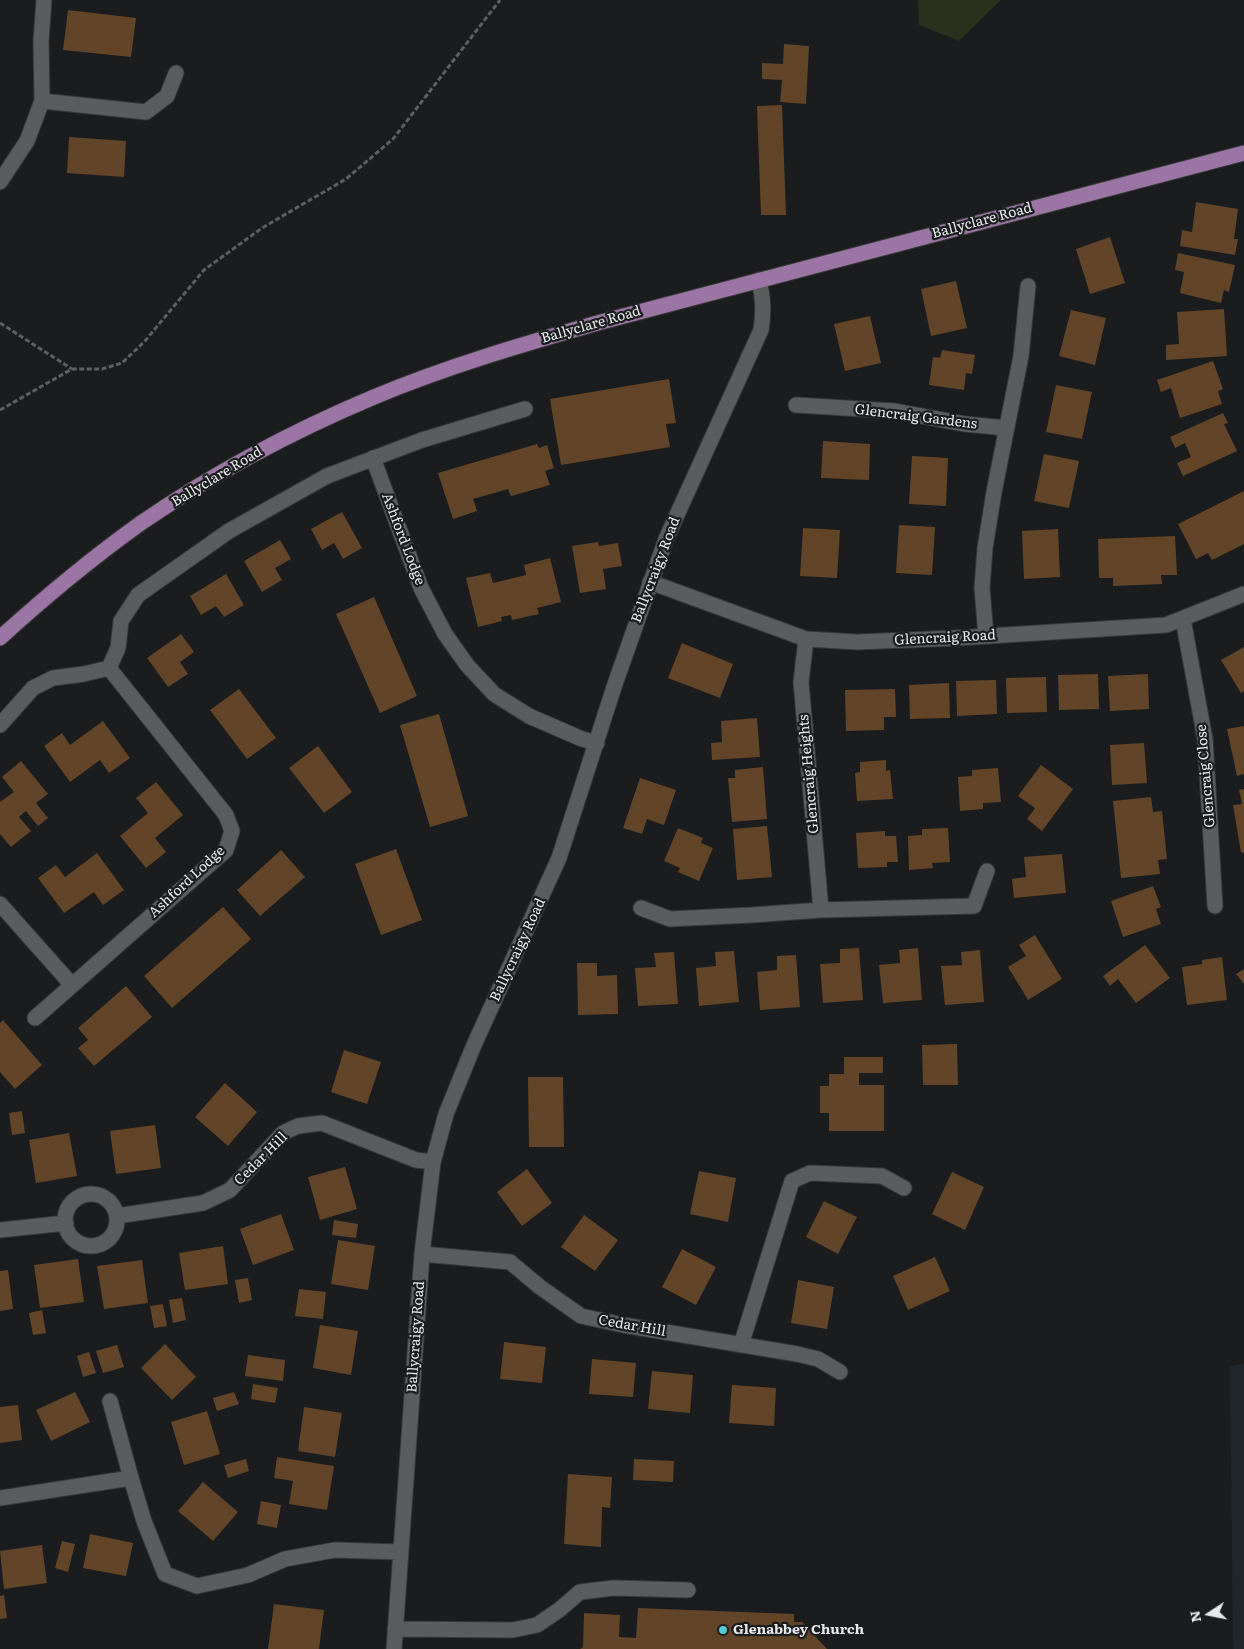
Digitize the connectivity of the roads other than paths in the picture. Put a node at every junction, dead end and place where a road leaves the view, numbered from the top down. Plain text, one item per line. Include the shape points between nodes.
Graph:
1 (44, 0) edge
2 (176, 73) dead end
3 (42, 101) junction
4 (1244, 153) edge
5 (0, 182) edge
6 (759, 280) junction
7 (1028, 286) dead end
8 (796, 405) dead end
9 (525, 408) dead end
10 (1006, 428) junction
11 (373, 458) junction
12 (650, 582) junction
13 (1244, 594) edge
14 (1183, 619) junction
15 (986, 636) junction
16 (0, 638) edge
17 (806, 639) junction
18 (109, 668) junction
19 (0, 725) edge
20 (597, 743) junction
21 (987, 871) dead end
22 (0, 904) edge
23 (1214, 906) dead end
24 (641, 908) dead end
25 (822, 910) junction
26 (72, 985) junction
27 (34, 1018) dead end
28 (432, 1162) junction
29 (904, 1188) dead end
30 (117, 1216) junction
31 (66, 1222) junction
32 (0, 1230) edge
33 (422, 1254) junction
34 (740, 1344) junction
35 (840, 1372) dead end
36 (110, 1401) dead end
37 (131, 1478) junction
38 (0, 1498) edge
39 (400, 1552) junction
40 (688, 1590) dead end
41 (395, 1629) junction
42 (394, 1649) edge

1 - 3 street
2 - 3 street via 167,96 146,112
3 - 5 street via 27,140
4 - 6 main road, Ballyclare Road
6 - 12 street, Ballycraigy Road via 764,313 761,330 666,539
6 - 16 main road, Ballyclare Road via 510,348 375,396 314,424 259,451 141,523 37,604
7 - 10 street via 1021,356
8 - 10 street, Glencraig Gardens via 894,412
9 - 11 street
10 - 15 street via 985,548 982,588
11 - 18 street via 326,476 229,531 138,595 121,621 118,648
11 - 20 street, Ashford Lodge via 421,588 445,634 467,665 494,694 529,716 582,740
12 - 17 street, Glencraig Road
12 - 20 street, Ballycraigy Road
13 - 14 street, Glencraig Road
14 - 15 street, Glencraig Road via 1166,625
14 - 23 street, Glencraig Close via 1205,739
15 - 17 street, Glencraig Road via 857,642
17 - 25 street, Glencraig Heights via 801,682
18 - 19 street via 53,678 33,688
18 - 26 street, Ashford Lodge via 226,815 232,831 226,850
20 - 28 street, Ballycraigy Road via 560,858 474,1045 446,1114
21 - 25 street via 974,906
22 - 26 street
24 - 25 street via 670,919
26 - 27 street, Ashford Lodge
28 - 30 street, Cedar Hill via 416,1160 322,1124 298,1126 283,1133 230,1190 202,1203
28 - 33 street, Ballycraigy Road
29 - 34 street via 882,1176 810,1173 792,1181
30 - 31 street via 106,1199 94,1194 77,1197 67,1208
30 - 31 street via 117,1224 108,1240 96,1246 84,1245 68,1234
31 - 32 street
33 - 34 street, Cedar Hill via 510,1262 581,1316
33 - 39 street, Ballycraigy Road
34 - 35 street, Cedar Hill via 818,1358
36 - 37 street
37 - 38 street
37 - 39 street via 165,1574 197,1586 248,1576 285,1559 335,1550
39 - 41 street, Ballycraigy Road
40 - 41 street via 613,1588 580,1592 537,1625 513,1630
41 - 42 street, Ballycraigy Road

